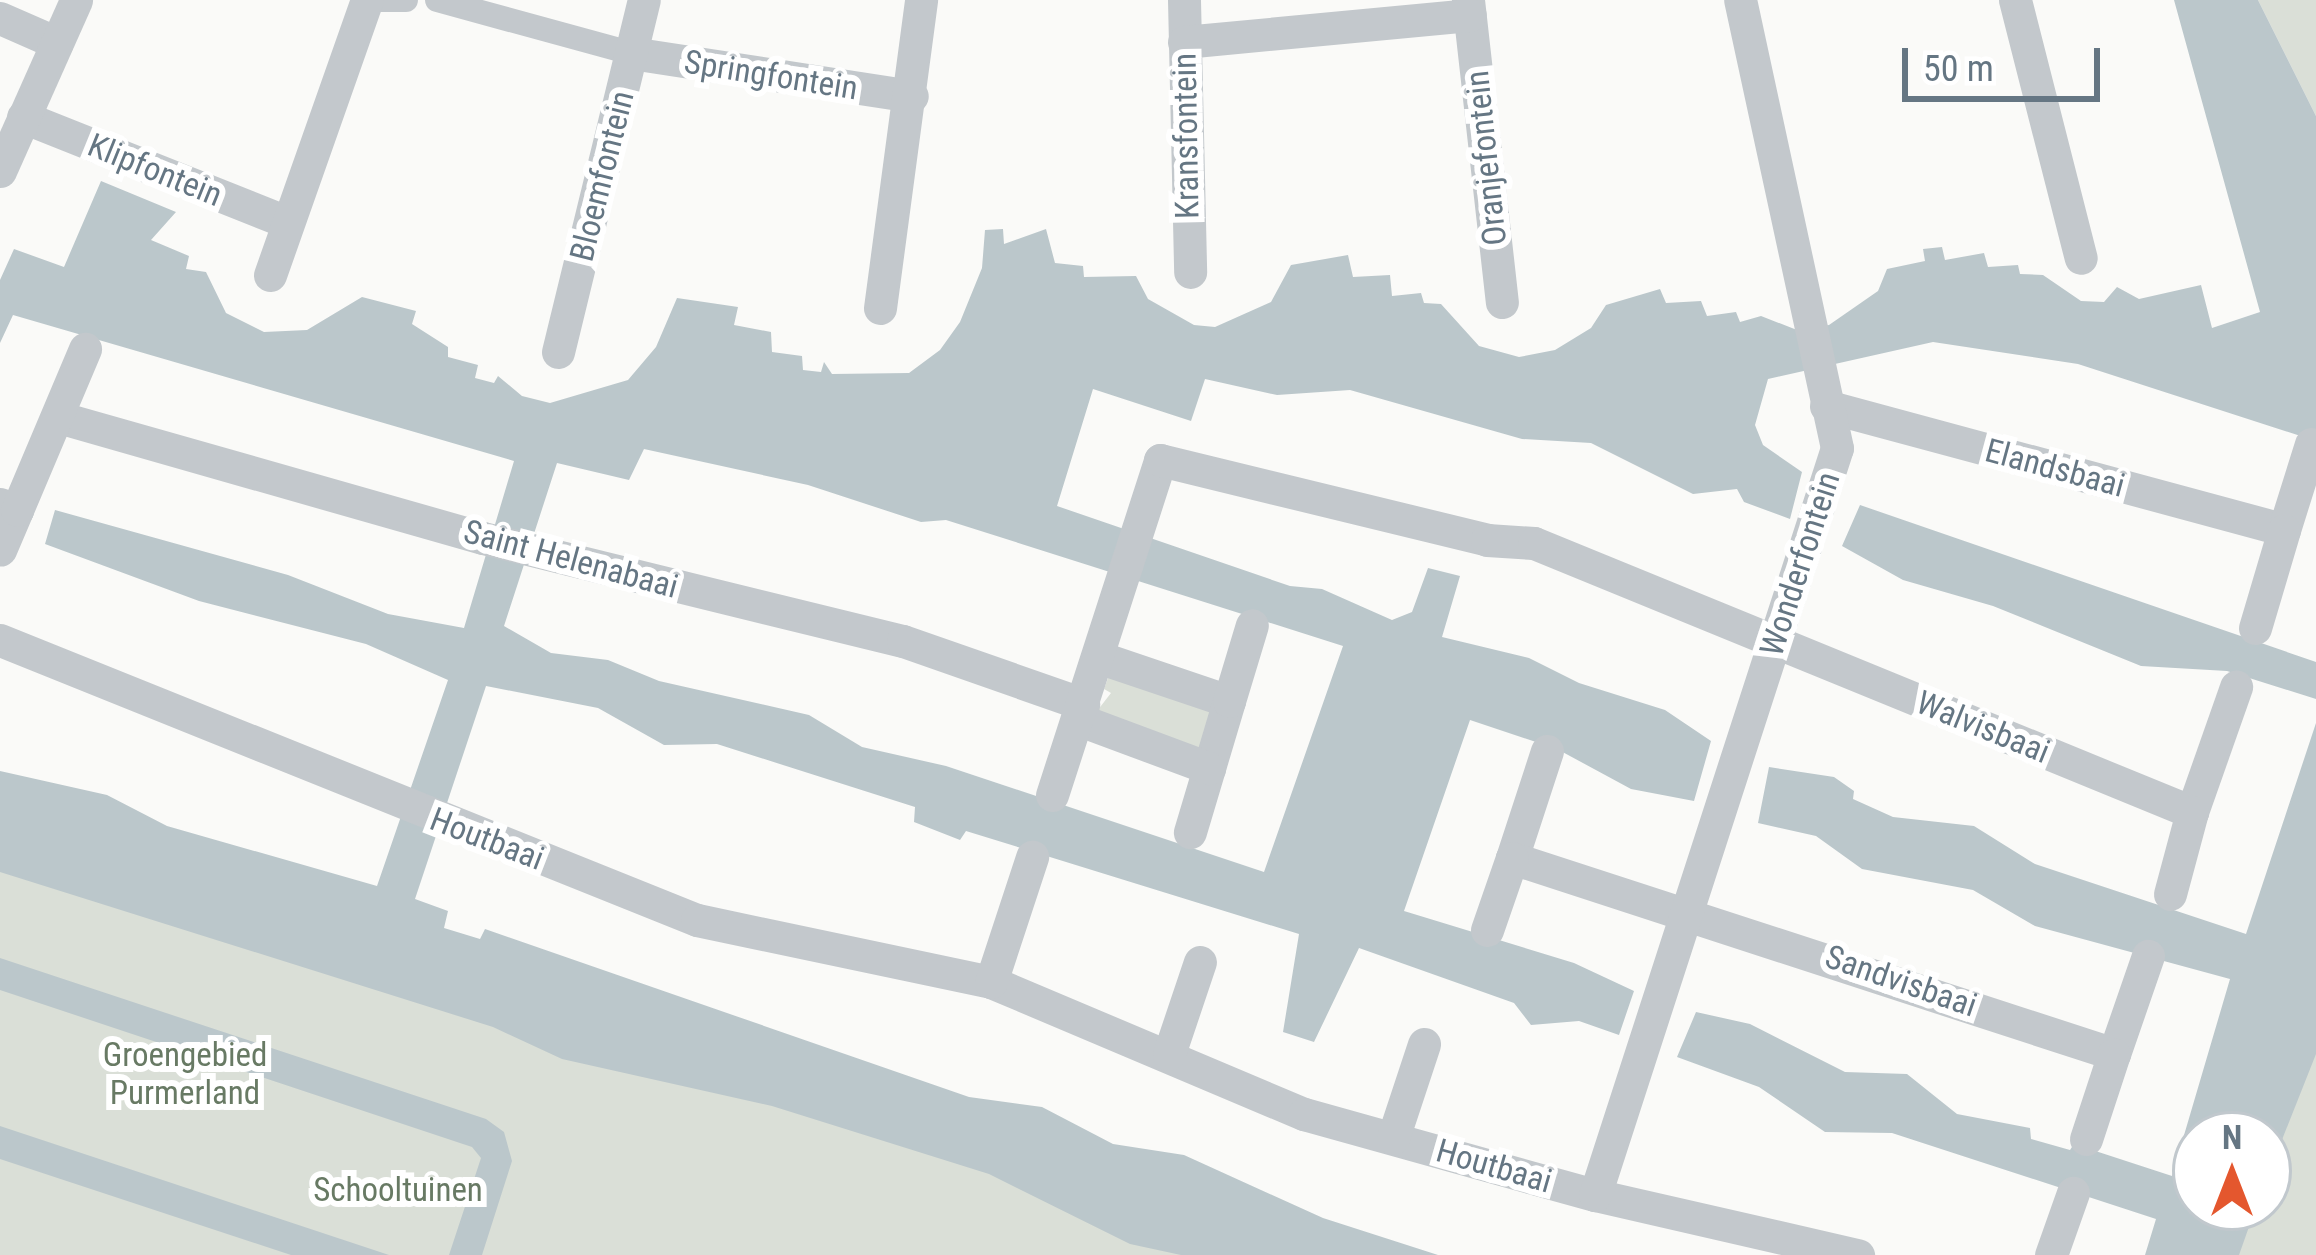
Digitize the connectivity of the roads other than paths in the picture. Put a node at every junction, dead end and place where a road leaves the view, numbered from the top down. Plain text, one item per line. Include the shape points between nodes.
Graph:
1 (76, 0) edge
2 (371, 0) edge
3 (406, 0) edge
4 (437, 0) edge
5 (644, 0) edge
6 (921, 0) edge
7 (1184, 0) edge
8 (1740, 0) edge
9 (2015, 0) edge
10 (1469, 8) edge
11 (0, 18) edge
12 (47, 39) junction
13 (1184, 41) junction
14 (631, 53) junction
15 (911, 96) junction
16 (23, 117) junction
17 (0, 171) edge
18 (287, 223) junction
19 (2081, 258) dead end
20 (1190, 272) dead end
21 (270, 275) dead end
22 (1502, 302) dead end
23 (880, 308) dead end
24 (86, 349) dead end
25 (558, 352) dead end
26 (1826, 406) junction
27 (58, 417) junction
28 (2311, 444) dead end
29 (9, 507) edge
30 (2284, 530) junction
31 (0, 550) edge
32 (1252, 625) dead end
33 (2254, 628) dead end
34 (0, 640) edge
35 (1774, 643) junction
36 (1098, 657) junction
37 (2236, 687) dead end
38 (1228, 701) junction
39 (1080, 711) junction
40 (1547, 751) dead end
41 (1209, 768) junction
42 (1052, 795) dead end
43 (2192, 812) junction
44 (1190, 832) dead end
45 (1032, 857) dead end
46 (1511, 858) junction
47 (2170, 894) dead end
48 (1688, 910) junction
49 (1487, 930) dead end
50 (2148, 956) dead end
51 (1200, 962) dead end
52 (991, 982) junction
53 (1424, 1044) dead end
54 (1169, 1054) junction
55 (2114, 1054) junction
56 (1393, 1138) junction
57 (2086, 1139) dead end
58 (2073, 1193) dead end
59 (1595, 1195) junction
60 (1858, 1255) edge
61 (2050, 1255) edge

1 - 12 street
2 - 3 street
2 - 18 street
4 - 14 street
5 - 14 street, Bloemfontein
6 - 15 street
7 - 13 street, Kransfontein
8 - 26 street, Wonderfontein
9 - 19 street
10 - 13 street, Oranjefontein
10 - 22 street, Oranjefontein
11 - 12 street
12 - 16 street
13 - 20 street, Kransfontein
14 - 15 street, Springfontein
14 - 25 street, Bloemfontein
15 - 23 street
16 - 17 street
16 - 18 street, Klipfontein
18 - 21 street
24 - 27 street
26 - 30 street, Elandsbaai
26 - 35 street, Wonderfontein via 1837,448
27 - 29 street
27 - 39 street, Saint Helenabaai via 483,538 903,641
28 - 30 street
29 - 31 street
30 - 33 street
32 - 38 street
34 - 52 street, Houtbaai via 697,920
35 - 36 street via 1534,543 1487,540 1160,460
35 - 43 street, Walvisbaai
35 - 48 street, Wonderfontein
36 - 38 street
36 - 39 street
37 - 43 street
38 - 41 street
39 - 41 street, Saint Helenabaai
39 - 42 street
40 - 46 street
41 - 44 street
43 - 47 street
45 - 52 street
46 - 48 street
46 - 49 street
48 - 55 street, Sandvisbaai
48 - 59 street, Wonderfontein
50 - 55 street
51 - 54 street
52 - 54 street, Houtbaai
53 - 56 street, Houtbaai
54 - 56 street, Houtbaai via 1304,1114
55 - 57 street
56 - 59 street, Houtbaai
58 - 61 street
59 - 60 street, Houtbaai

